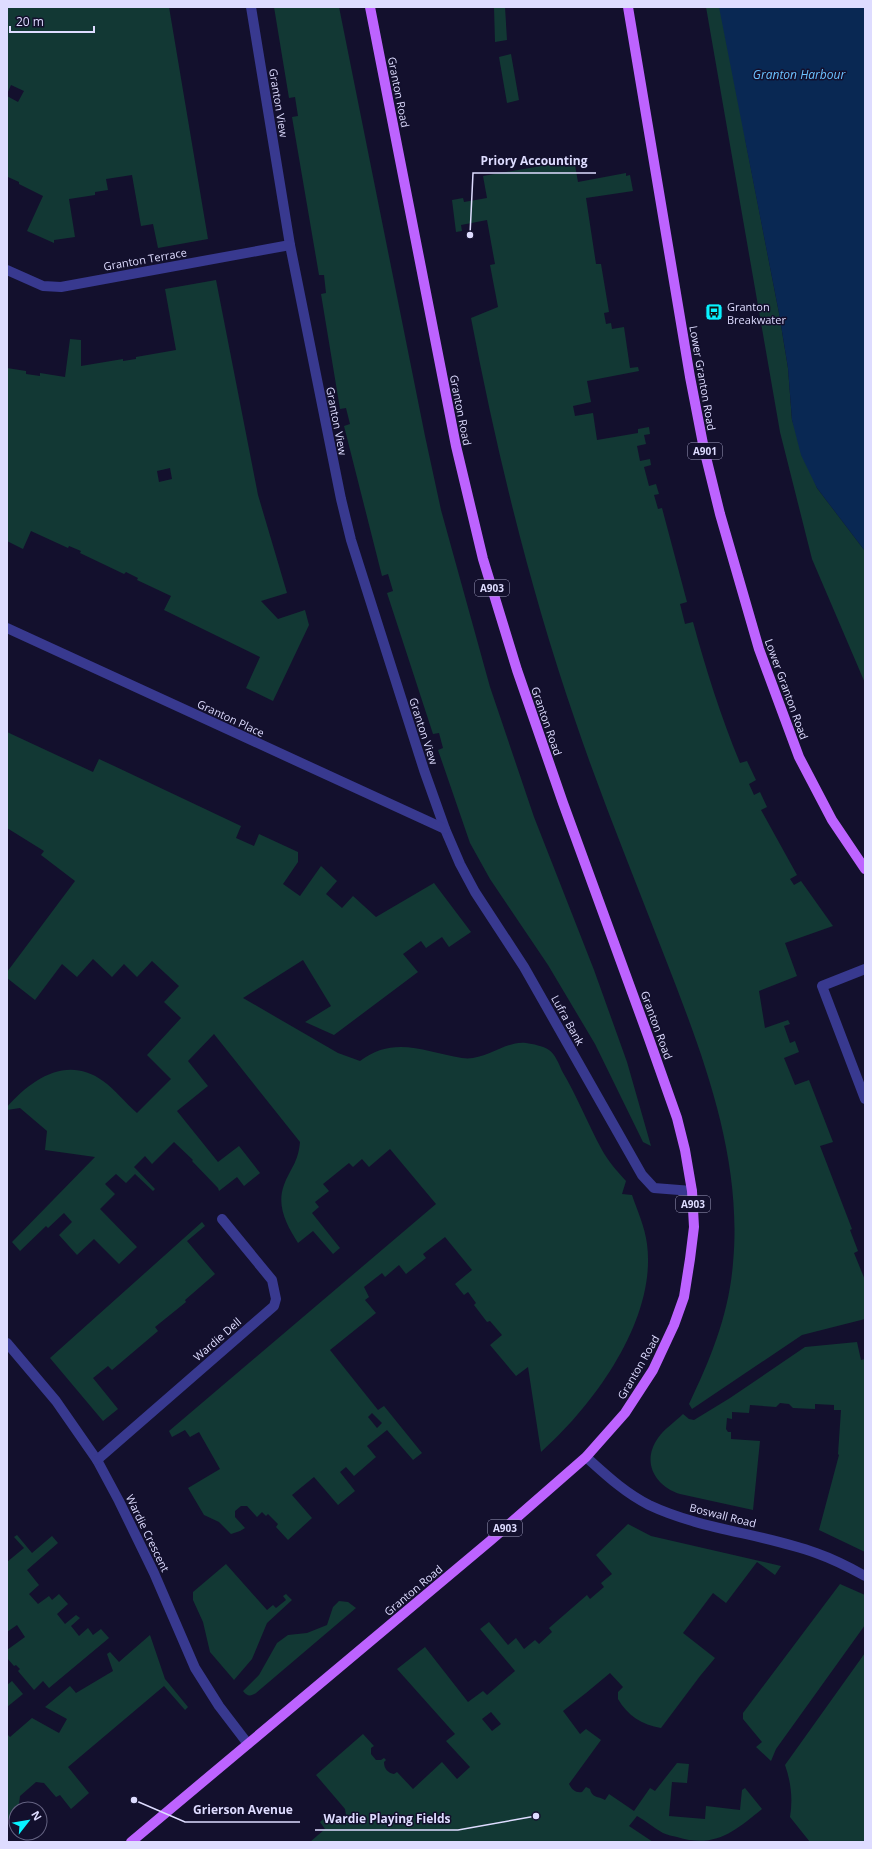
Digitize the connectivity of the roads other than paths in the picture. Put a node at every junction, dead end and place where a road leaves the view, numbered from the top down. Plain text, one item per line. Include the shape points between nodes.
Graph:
1 (251, 7) edge
2 (370, 7) edge
3 (628, 7) edge
4 (290, 245) junction
5 (7, 270) edge
6 (7, 628) edge
7 (444, 829) junction
8 (865, 869) edge
9 (865, 969) edge
10 (865, 1099) edge
11 (692, 1191) junction
12 (222, 1219) dead end
13 (7, 1343) edge
14 (586, 1457) junction
15 (97, 1460) junction
16 (865, 1576) edge
17 (248, 1744) junction
18 (131, 1842) edge

1 - 4 street, Granton View
2 - 11 main road, Granton Road / A903 via 456,446 483,559 516,670 562,803 671,1100 685,1150
3 - 8 main road, Lower Granton Road / A901 via 690,377 704,449 726,537 759,649 799,757 832,820
4 - 5 street, Granton Terrace via 61,287 43,286
4 - 7 street, Granton View via 351,540
6 - 7 street, Granton Place
7 - 11 street, Lufra Bank via 475,892 528,974 642,1175 654,1188
9 - 10 street via 822,986
11 - 14 main road, Granton Road / A903 via 694,1227 690,1259 684,1297 674,1325 661,1356 641,1391
12 - 15 street, Wardie Dell via 272,1280 276,1299 274,1306
13 - 15 street, Wardie Crescent via 56,1401
14 - 16 street, Boswall Road via 628,1493 663,1511 815,1552
14 - 17 main road, Granton Road / A903
15 - 17 street, Wardie Crescent via 148,1560 195,1668 219,1706
17 - 18 main road, Granton Road / A903

